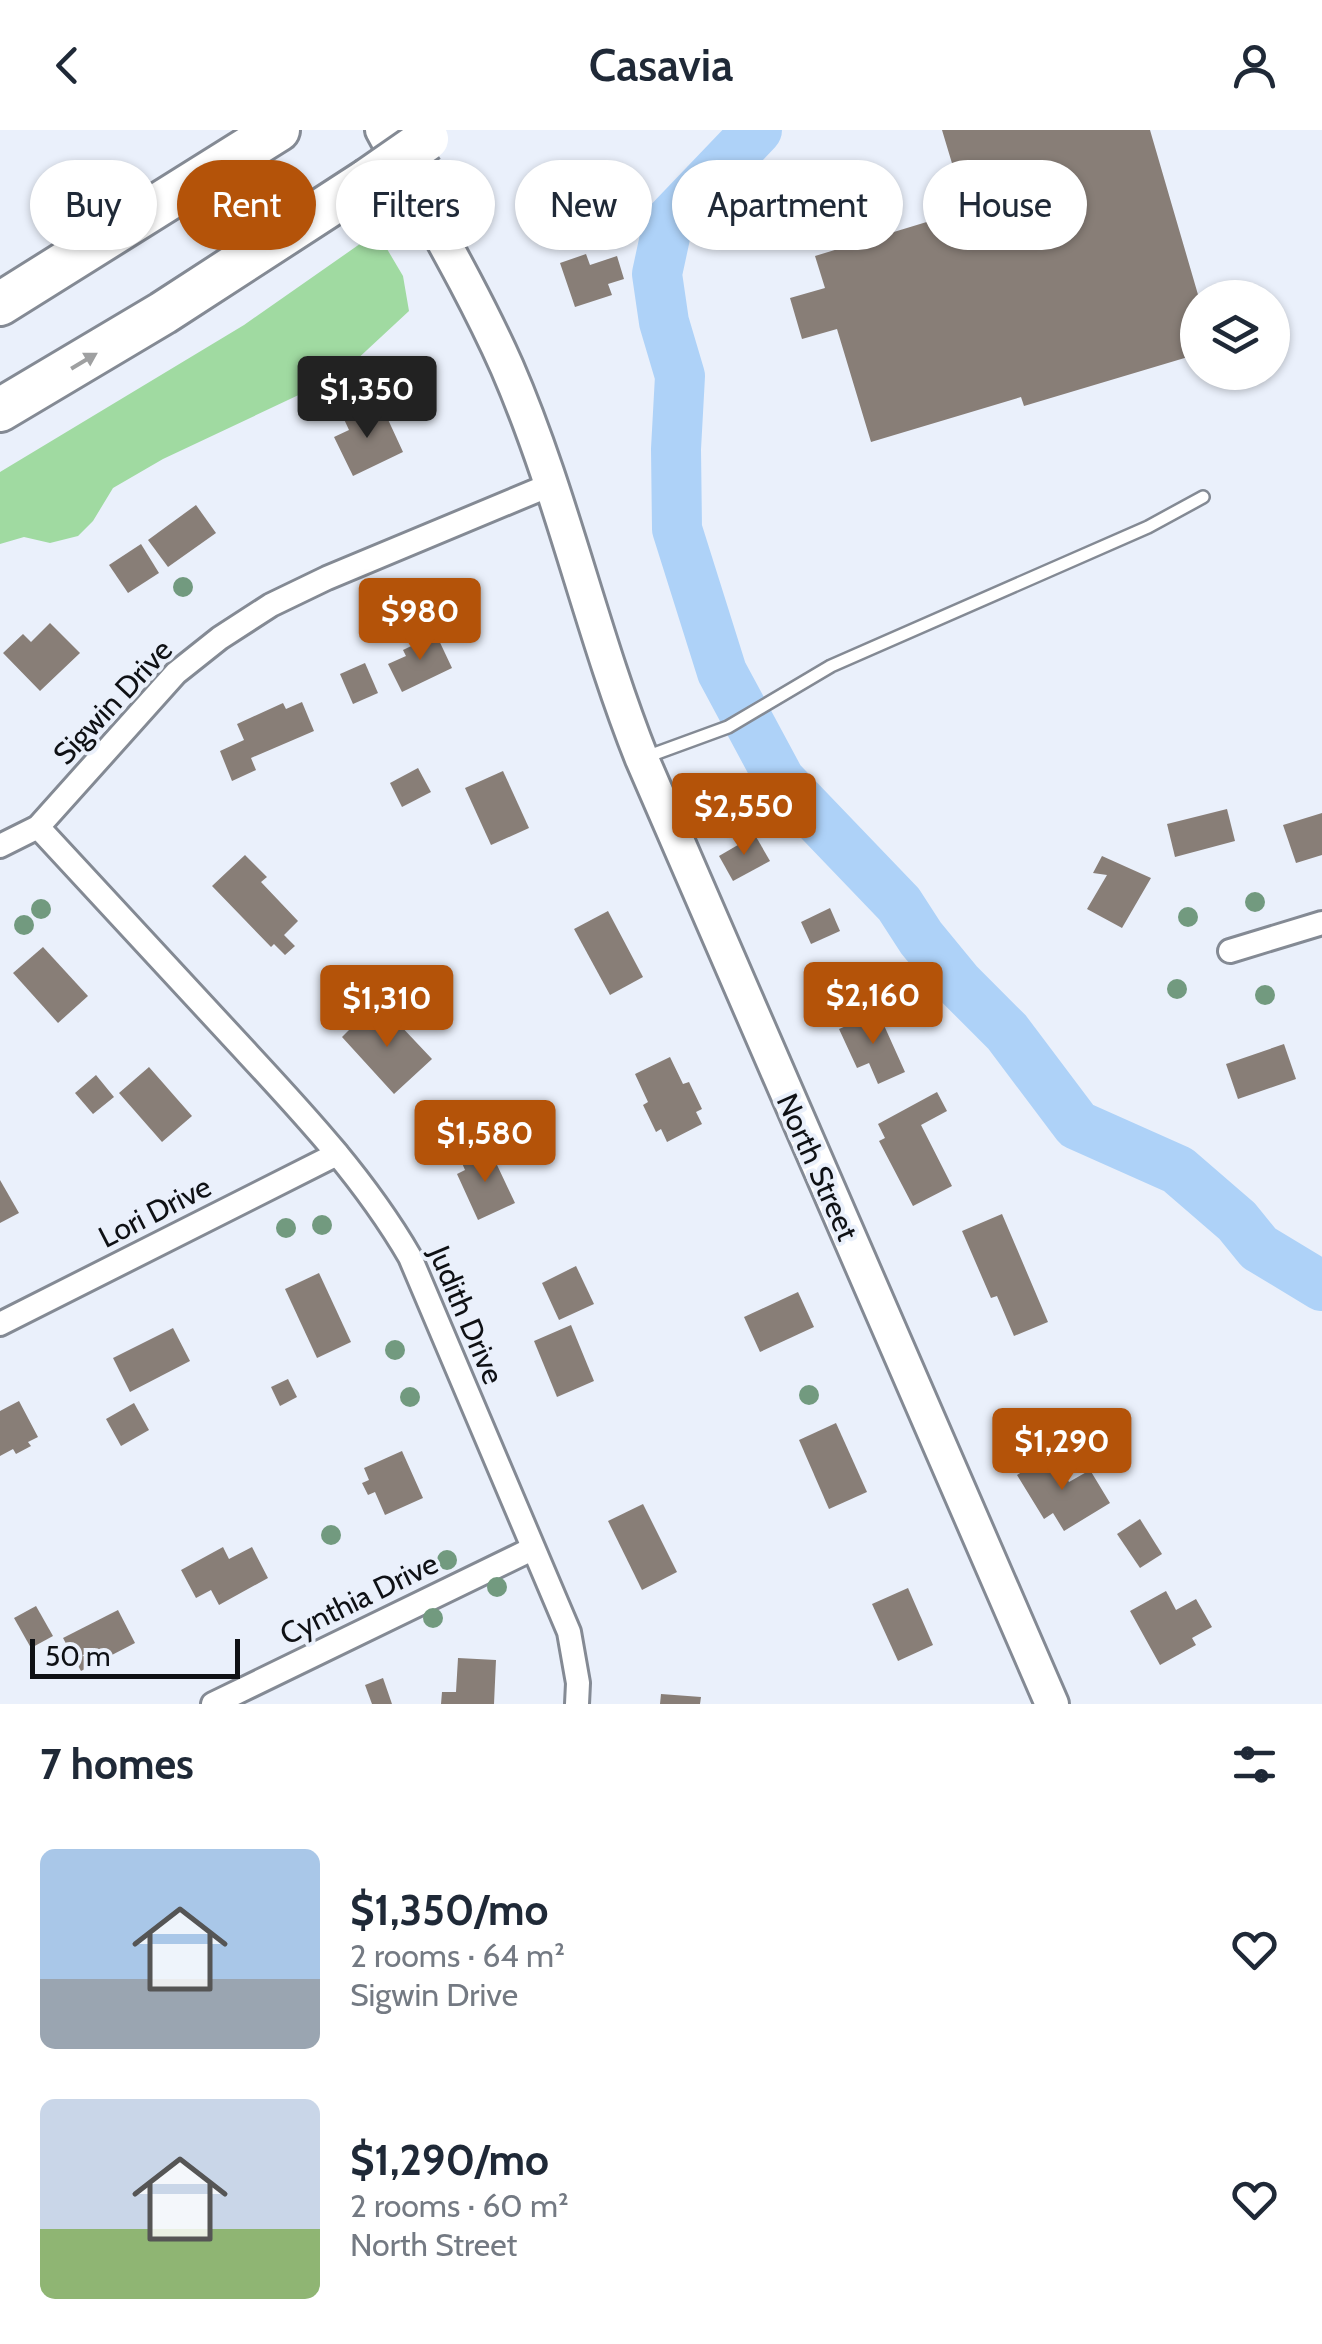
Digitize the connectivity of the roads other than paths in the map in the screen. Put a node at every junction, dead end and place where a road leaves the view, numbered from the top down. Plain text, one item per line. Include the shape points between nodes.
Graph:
1 (278, 130) edge
2 (382, 130) edge
3 (434, 135) edge
4 (0, 304) edge
5 (0, 410) edge
6 (550, 485) junction
7 (1203, 496) dead end
8 (642, 759) junction
9 (38, 827) junction
10 (0, 846) edge
11 (1322, 923) edge
12 (1230, 951) dead end
13 (337, 1154) junction
14 (0, 1324) edge
15 (532, 1548) junction
16 (1049, 1701) edge
17 (213, 1704) edge
18 (577, 1704) edge

1 - 4 highway
2 - 6 main road, North Street via 506,367
5 -> 3 highway, bridge via 177,304
6 - 8 main road, North Street
6 - 9 street, Sigwin Drive via 327,578 220,638 176,672
7 - 8 lane via 1148,527 831,666 728,727
8 - 16 main road, North Street
9 - 10 street, Sigwin Drive
9 - 13 street, Judith Drive
11 - 12 street
13 - 14 street, Lori Drive
13 - 15 street, Judith Drive via 410,1257
15 - 17 street, Cynthia Drive
15 - 18 street, Judith Drive via 569,1632

